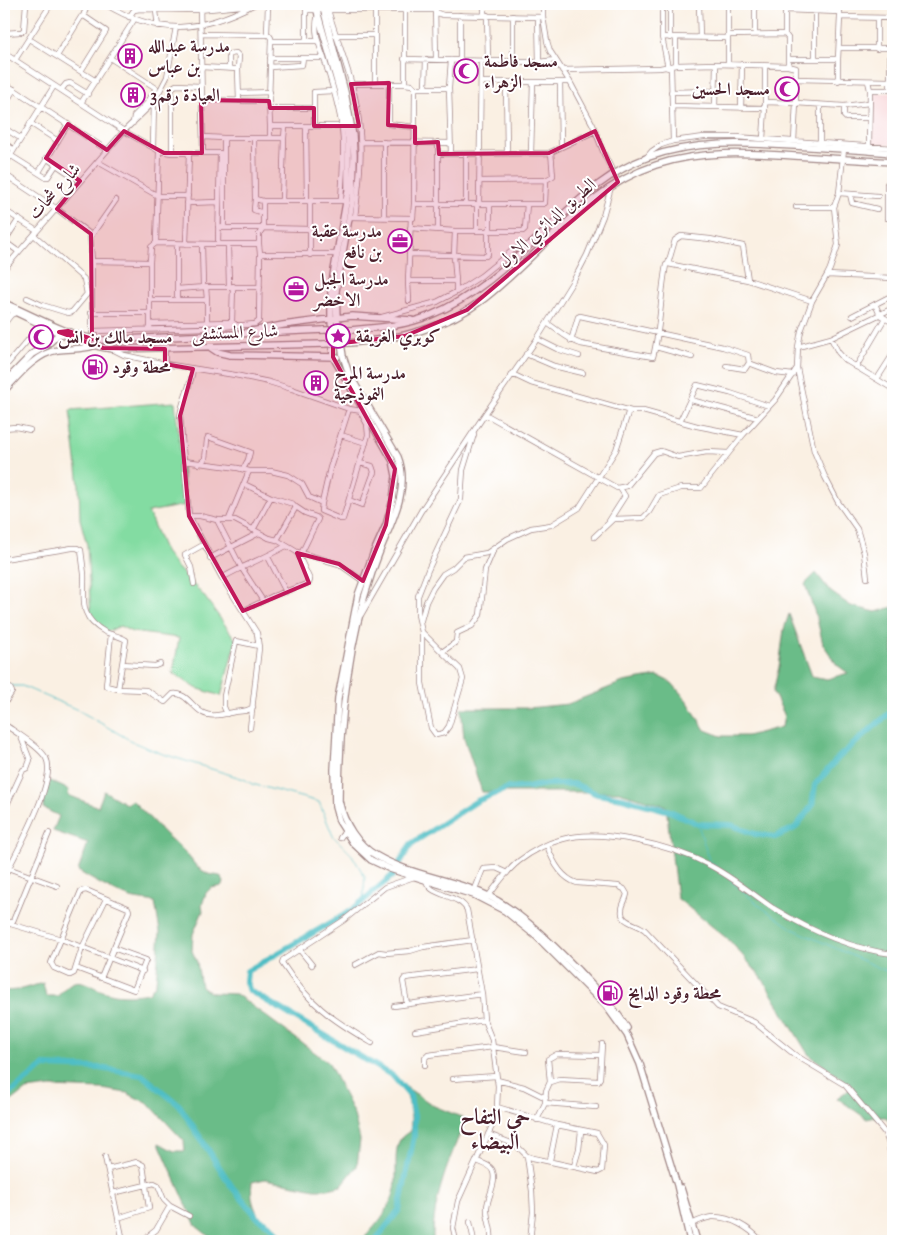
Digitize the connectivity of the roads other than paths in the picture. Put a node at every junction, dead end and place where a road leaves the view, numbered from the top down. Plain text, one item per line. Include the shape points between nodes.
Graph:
1 (26, 4) edge
2 (51, 4) edge
3 (88, 4) edge
4 (104, 4) edge
5 (156, 4) edge
6 (200, 4) edge
7 (255, 4) edge
8 (268, 4) edge
9 (306, 4) edge
10 (405, 4) edge
11 (436, 4) edge
12 (484, 4) edge
13 (542, 4) edge
14 (662, 4) edge
15 (670, 4) edge
16 (699, 4) edge
17 (728, 4) edge
18 (755, 4) edge
19 (785, 4) edge
20 (840, 4) edge
21 (891, 4) edge
22 (230, 6) edge
23 (321, 9) edge
24 (156, 10) junction
25 (200, 10) junction
26 (306, 10) junction
27 (376, 10) junction
28 (436, 10) junction
29 (785, 10) junction
30 (404, 11) junction
31 (815, 11) junction
32 (460, 15) junction
33 (486, 15) junction
34 (840, 15) junction
35 (82, 16) junction
36 (513, 16) junction
37 (129, 17) junction
38 (540, 17) junction
39 (877, 18) junction
40 (892, 18) edge
41 (134, 20) junction
42 (201, 25) junction
43 (158, 26) junction
44 (176, 27) junction
45 (892, 32) edge
46 (4, 33) edge
47 (201, 34) junction
48 (267, 34) junction
49 (755, 34) junction
50 (785, 34) junction
51 (335, 35) junction
52 (375, 35) junction
53 (662, 37) junction
54 (728, 37) junction
55 (670, 38) junction
56 (676, 38) junction
57 (700, 38) junction
58 (29, 39) junction
59 (271, 41) junction
60 (306, 41) junction
61 (317, 41) junction
62 (840, 48) junction
63 (891, 48) junction
64 (877, 49) junction
65 (4, 53) edge
66 (57, 56) junction
67 (110, 58) junction
68 (270, 58) junction
69 (303, 58) junction
70 (324, 58) junction
71 (404, 58) junction
72 (426, 59) junction
73 (436, 59) junction
74 (788, 59) junction
75 (815, 59) junction
76 (838, 59) junction
77 (15, 60) junction
78 (451, 60) junction
79 (555, 60) junction
80 (892, 60) edge
81 (460, 61) junction
82 (481, 61) junction
83 (488, 61) junction
84 (513, 61) junction
85 (539, 62) junction
86 (716, 64) junction
87 (728, 64) junction
88 (742, 64) junction
89 (765, 66) junction
90 (788, 66) junction
91 (201, 67) junction
92 (229, 67) junction
93 (270, 67) junction
94 (672, 67) junction
95 (238, 69) junction
96 (562, 70) junction
97 (81, 71) junction
98 (795, 79) junction
99 (96, 81) junction
100 (838, 81) junction
101 (868, 81) junction
102 (890, 81) junction
103 (481, 82) junction
104 (506, 82) junction
105 (533, 82) junction
106 (560, 82) junction
107 (570, 82) junction
108 (4, 83) edge
109 (389, 83) junction
110 (351, 84) junction
111 (375, 84) junction
112 (404, 84) junction
113 (54, 86) junction
114 (201, 86) junction
115 (415, 88) junction
116 (425, 88) junction
117 (449, 88) junction
118 (14, 89) junction
119 (61, 90) junction
120 (716, 90) junction
121 (870, 90) junction
122 (892, 90) edge
123 (334, 91) junction
124 (270, 92) junction
125 (671, 92) junction
126 (239, 93) junction
127 (88, 94) junction
128 (201, 100) junction
129 (239, 101) junction
130 (269, 101) junction
131 (154, 102) junction
132 (765, 102) junction
133 (5, 103) edge
134 (81, 103) junction
135 (796, 103) junction
136 (869, 103) junction
137 (672, 106) junction
138 (820, 106) junction
139 (844, 106) junction
140 (41, 107) junction
141 (715, 107) junction
142 (270, 108) junction
143 (314, 108) junction
144 (741, 108) junction
145 (765, 108) junction
146 (870, 118) junction
147 (30, 123) junction
148 (133, 123) junction
149 (68, 124) junction
150 (270, 126) junction
151 (285, 126) junction
152 (306, 126) junction
153 (314, 126) junction
154 (344, 126) junction
155 (4, 128) edge
156 (415, 128) junction
157 (124, 131) junction
158 (595, 131) junction
159 (203, 137) junction
160 (20, 138) junction
161 (224, 138) junction
162 (254, 138) junction
163 (270, 138) junction
164 (284, 138) junction
165 (763, 139) junction
166 (58, 140) junction
167 (673, 141) junction
168 (794, 141) junction
169 (361, 142) junction
170 (384, 142) junction
171 (438, 142) junction
172 (4, 143) edge
173 (415, 143) junction
174 (450, 143) junction
175 (752, 144) junction
176 (820, 144) junction
177 (561, 146) junction
178 (688, 146) junction
179 (869, 146) junction
180 (154, 147) junction
181 (893, 148) edge
182 (13, 149) junction
183 (844, 149) junction
184 (107, 150) junction
185 (159, 151) junction
186 (203, 152) junction
187 (551, 152) junction
188 (172, 153) junction
189 (189, 153) junction
190 (480, 153) junction
191 (507, 153) junction
192 (531, 153) junction
193 (893, 153) edge
194 (439, 154) junction
195 (451, 154) junction
196 (466, 154) junction
197 (751, 154) junction
198 (10, 155) junction
199 (690, 156) junction
200 (46, 158) junction
201 (645, 158) junction
202 (843, 159) junction
203 (98, 162) junction
204 (893, 162) edge
205 (4, 165) edge
206 (56, 165) junction
207 (39, 172) junction
208 (4, 174) edge
209 (613, 174) junction
210 (546, 180) junction
211 (80, 181) junction
212 (480, 181) junction
213 (618, 182) junction
214 (887, 184) dead end
215 (611, 186) junction
216 (891, 192) edge
217 (839, 193) junction
218 (850, 194) junction
219 (867, 195) junction
220 (158, 196) junction
221 (188, 196) junction
222 (878, 196) dead end
223 (255, 199) junction
224 (116, 200) dead end
225 (282, 200) junction
226 (263, 201) junction
227 (309, 201) junction
228 (344, 201) junction
229 (187, 202) junction
230 (219, 202) junction
231 (414, 204) junction
232 (466, 204) junction
233 (478, 204) junction
234 (490, 204) junction
235 (527, 204) junction
236 (439, 205) junction
237 (796, 207) dead end
238 (866, 207) junction
239 (834, 208) junction
240 (57, 209) junction
241 (877, 209) dead end
242 (4, 210) edge
243 (263, 212) junction
244 (893, 213) edge
245 (350, 214) junction
246 (384, 218) junction
247 (411, 218) junction
248 (19, 220) junction
249 (218, 227) junction
250 (224, 228) junction
251 (262, 228) junction
252 (410, 228) junction
253 (310, 229) junction
254 (438, 230) junction
255 (489, 230) junction
256 (455, 231) junction
257 (476, 231) junction
258 (35, 233) junction
259 (91, 236) junction
260 (4, 241) edge
261 (156, 243) junction
262 (531, 243) junction
263 (177, 244) junction
264 (186, 244) junction
265 (202, 244) junction
266 (218, 244) junction
267 (228, 244) junction
268 (259, 244) junction
269 (19, 252) junction
270 (260, 254) junction
271 (310, 254) junction
272 (336, 254) junction
273 (410, 254) junction
274 (454, 256) junction
275 (92, 261) junction
276 (150, 262) junction
277 (668, 264) junction
278 (4, 269) edge
279 (827, 275) junction
280 (893, 278) edge
281 (748, 280) junction
282 (408, 281) junction
283 (456, 281) junction
284 (231, 286) junction
285 (260, 286) junction
286 (204, 287) junction
287 (177, 289) junction
288 (456, 292) junction
289 (893, 295) edge
290 (28, 298) dead end
291 (150, 300) junction
292 (177, 300) junction
293 (207, 300) junction
294 (409, 301) dead end
295 (812, 301) junction
296 (4, 303) edge
297 (875, 304) junction
298 (4, 307) edge
299 (893, 308) edge
300 (18, 311) junction
301 (91, 313) junction
302 (150, 313) junction
303 (852, 316) dead end
304 (883, 316) junction
305 (378, 318) junction
306 (334, 319) junction
307 (413, 321) junction
308 (232, 322) junction
309 (208, 323) junction
310 (547, 323) junction
311 (4, 324) edge
312 (893, 324) edge
313 (41, 325) junction
314 (150, 326) junction
315 (238, 326) junction
316 (68, 330) junction
317 (350, 330) joint
318 (92, 331) junction
319 (124, 331) junction
320 (59, 332) junction
321 (658, 333) junction
322 (234, 335) junction
323 (184, 337) junction
324 (831, 338) junction
325 (92, 339) junction
326 (537, 339) junction
327 (114, 340) junction
328 (571, 340) junction
329 (325, 344) joint
330 (93, 346) junction
331 (656, 347) junction
332 (798, 347) junction
333 (211, 348) junction
334 (112, 349) junction
335 (165, 349) junction
336 (184, 349) junction
337 (526, 354) junction
338 (893, 354) edge
339 (343, 356) junction
340 (580, 356) dead end
341 (692, 356) dead end
342 (333, 357) junction
343 (6, 362) edge
344 (749, 363) junction
345 (165, 364) junction
346 (726, 366) dead end
347 (856, 367) junction
348 (4, 368) edge
349 (797, 368) junction
350 (193, 369) junction
351 (512, 374) junction
352 (583, 374) dead end
353 (793, 375) junction
354 (877, 379) junction
355 (4, 383) edge
356 (893, 389) edge
357 (4, 391) edge
358 (691, 400) junction
359 (770, 406) junction
360 (370, 408) junction
361 (349, 409) junction
362 (361, 411) junction
363 (631, 411) junction
364 (485, 414) junction
365 (758, 418) junction
366 (680, 421) junction
367 (4, 428) edge
368 (30, 430) dead end
369 (474, 431) junction
370 (341, 435) junction
371 (743, 435) junction
372 (366, 443) junction
373 (728, 453) junction
374 (184, 461) junction
375 (360, 463) junction
376 (200, 464) junction
377 (243, 469) junction
378 (250, 471) junction
379 (599, 478) junction
380 (244, 484) junction
381 (620, 488) junction
382 (271, 497) junction
383 (349, 500) junction
384 (322, 503) junction
385 (296, 507) junction
386 (189, 516) junction
387 (229, 519) junction
388 (216, 520) junction
389 (607, 523) junction
390 (253, 530) junction
391 (259, 533) junction
392 (594, 537) dead end
393 (277, 540) junction
394 (203, 545) junction
395 (286, 546) junction
396 (232, 548) junction
397 (493, 550) junction
398 (299, 553) junction
399 (268, 557) junction
400 (210, 558) junction
401 (4, 559) edge
402 (241, 567) junction
403 (222, 578) junction
404 (867, 578) dead end
405 (363, 581) junction
406 (194, 584) dead end
407 (286, 592) junction
408 (264, 601) junction
409 (244, 611) junction
410 (359, 618) junction
411 (420, 624) junction
412 (422, 632) junction
413 (111, 634) junction
414 (259, 646) junction
415 (442, 652) junction
416 (122, 664) junction
417 (160, 664) dead end
418 (4, 686) edge
419 (118, 689) junction
420 (342, 694) junction
421 (4, 704) edge
422 (253, 707) junction
423 (227, 714) junction
424 (4, 724) edge
425 (250, 728) dead end
426 (21, 735) junction
427 (337, 746) junction
428 (4, 811) edge
429 (345, 832) junction
430 (50, 833) dead end
431 (340, 838) dead end
432 (547, 845) junction
433 (391, 866) junction
434 (8, 868) junction
435 (405, 870) junction
436 (507, 873) junction
437 (415, 876) junction
438 (4, 877) edge
439 (32, 877) junction
440 (427, 877) junction
441 (57, 886) dead end
442 (475, 889) junction
443 (487, 898) junction
444 (106, 899) junction
445 (6, 923) edge
446 (4, 932) edge
447 (61, 939) junction
448 (473, 940) junction
449 (82, 948) junction
450 (113, 948) junction
451 (299, 949) junction
452 (893, 954) edge
453 (109, 957) junction
454 (312, 965) dead end
455 (355, 965) dead end
456 (76, 968) junction
457 (477, 969) junction
458 (143, 970) junction
459 (101, 978) junction
460 (482, 994) junction
461 (407, 1004) junction
462 (394, 1006) dead end
463 (484, 1020) junction
464 (415, 1031) dead end
465 (372, 1043) dead end
466 (602, 1044) dead end
467 (493, 1047) junction
468 (526, 1052) dead end
469 (600, 1055) junction
470 (425, 1065) dead end
471 (497, 1078) junction
472 (453, 1079) dead end
473 (550, 1082) junction
474 (546, 1100) junction
475 (596, 1107) dead end
476 (496, 1108) junction
477 (537, 1120) junction
478 (557, 1125) junction
479 (581, 1131) junction
480 (488, 1134) junction
481 (527, 1156) junction
482 (105, 1158) dead end
483 (550, 1160) junction
484 (477, 1161) junction
485 (574, 1166) junction
486 (108, 1169) junction
487 (893, 1180) edge
488 (146, 1185) junction
489 (113, 1193) junction
490 (170, 1206) junction
491 (189, 1216) dead end
492 (118, 1218) junction
493 (470, 1222) dead end
494 (689, 1226) junction
495 (123, 1241) edge
496 (142, 1241) edge
497 (456, 1241) edge
498 (474, 1241) edge
499 (491, 1241) edge
500 (530, 1241) edge
501 (690, 1241) edge
502 (697, 1241) edge
503 (761, 1241) edge

1 - 46 street via 24,30
2 - 58 street
3 - 35 street
4 - 37 street
5 - 24 street
6 - 25 street
7 - 22 street
7 - 42 street
8 - 48 street
9 - 26 street
10 - 30 street
11 - 28 street
12 - 33 street
13 - 38 street
14 - 53 street
15 - 55 street
16 - 57 street
17 - 54 street
18 - 49 street
19 - 29 street
20 - 34 street
21 - 40 street
22 - 25 street
23 - 26 street
23 - 27 street
23 - 51 street
23 - 61 street via 316,27
23 - 154 main road via 340,92
23 - 245 main road via 345,92 353,136 354,177
24 - 25 street
24 - 37 street via 134,10
24 - 43 street
25 - 42 street
26 - 60 street
27 - 30 street
27 - 52 street
28 - 30 street
28 - 32 street via 439,14
28 - 73 street
29 - 31 street
29 - 50 street
30 - 71 street
31 - 34 street
31 - 75 street
32 - 33 street
32 - 81 street
33 - 36 street
33 - 83 street
34 - 39 street
34 - 62 street
35 - 66 street
35 - 97 street via 106,32
36 - 38 street
36 - 84 street
37 - 41 street
38 - 79 street
38 - 85 street
39 - 40 street
39 - 64 street
40 - 45 street
41 - 43 street
41 - 67 street
42 - 44 street
42 - 47 street
43 - 44 street
44 - 131 street via 167,77
45 - 63 street
47 - 48 street
47 - 91 street
48 - 59 street
49 - 50 street
49 - 54 street
50 - 74 street via 788,38
51 - 52 street
51 - 110 street
52 - 111 street
53 - 55 street
53 - 94 street
54 - 57 street
54 - 87 street
55 - 56 street
56 - 57 street
56 - 94 street
58 - 66 street
58 - 77 street
59 - 60 street
59 - 68 street
60 - 61 street
61 - 70 street
62 - 64 street
62 - 76 street
63 - 64 street
63 - 80 street
65 - 77 street
66 - 97 street
67 - 99 street
67 - 148 street via 156,88 134,116
68 - 69 street
68 - 93 street
69 - 70 street
69 - 93 street via 302,65
70 - 123 street
71 - 72 street
71 - 112 street
72 - 73 street
72 - 116 street
73 - 78 street
74 - 75 street
74 - 90 street
75 - 76 street
76 - 100 street
77 - 113 street
78 - 81 street
78 - 117 street
79 - 85 street
79 - 96 street
80 - 102 street
81 - 82 street
82 - 83 street
82 - 103 street
83 - 84 street
84 - 85 street
86 - 87 street
86 - 94 street
86 - 120 street
87 - 88 street
88 - 89 street
88 - 144 street
89 - 90 street
89 - 132 street
90 - 98 street via 796,68
91 - 92 street
91 - 114 street
92 - 95 street
92 - 95 street via 229,54 236,53
93 - 124 street
94 - 96 street
94 - 125 street
95 - 126 street
96 - 107 street
97 - 99 street
98 - 100 street
98 - 135 street
99 - 127 street
100 - 101 street
101 - 102 street
101 - 121 street
102 - 122 street
103 - 104 street
103 - 190 street
104 - 105 street
104 - 191 street
105 - 106 street
105 - 192 street
106 - 107 street
106 - 177 street
107 - 158 street
108 - 118 street
109 - 111 street
109 - 112 street
109 - 156 street via 389,124
110 - 111 street
110 - 169 street
112 - 115 street
113 - 119 street
113 - 140 street
114 - 128 street
114 - 188 street via 176,85 172,88
115 - 116 street
115 - 156 street
116 - 117 street
117 - 174 street
118 - 133 street
118 - 140 street
119 - 127 street via 70,83
119 - 134 street
120 - 125 street
120 - 141 street
121 - 122 street
121 - 136 street
123 - 143 street via 314,92
123 - 154 street
124 - 126 street
124 - 130 street
125 - 137 street
126 - 129 street
127 - 134 street
128 - 129 street
128 - 159 street
129 - 130 street
130 - 142 street
131 - 148 street
131 - 180 street
132 - 135 street
132 - 145 street
134 - 157 street
135 - 138 street
135 - 168 street
136 - 139 street
136 - 146 street
137 - 141 street
137 - 167 street
138 - 139 street
138 - 176 street
139 - 146 street via 846,118
140 - 147 street
140 - 149 street
141 - 144 street
142 - 143 street
142 - 150 street
143 - 153 street
144 - 145 street
145 - 165 street
146 - 179 street
147 - 160 street
147 - 166 street
148 - 157 street, شارع شحات
149 - 166 street
149 - 184 street
150 - 151 street
150 - 163 street
151 - 152 street
151 - 164 street
152 - 153 street
152 - 227 street
153 - 154 street
154 - 228 main road via 349,157
155 - 160 street
156 - 173 street
157 - 180 street
157 - 184 street, شارع شحات
158 - 177 street
158 - 209 street
159 - 161 street
159 - 186 street
160 - 182 street
161 - 162 street
161 - 250 street
162 - 163 street
162 - 223 street
163 - 164 street
164 - 225 street
165 - 167 street via 704,137
165 - 168 street
166 - 200 street
167 - 201 street
168 - 176 street
169 - 170 street
169 - 245 street via 360,182
170 - 173 street
170 - 246 street
171 - 173 street
171 - 174 street
171 - 194 street
172 - 182 street
173 - 231 street
174 - 195 street
175 - 178 main road, الطريق الدائري الاول
175 - 183 main road, الطريق الدائري الاول
175 - 197 main road
176 - 179 street
177 - 187 street
178 - 199 main road
178 - 201 main road, الطريق الدائري الاول
179 - 181 street
180 - 185 street
182 - 198 street
183 - 193 main road, الطريق الدائري الاول
183 - 202 street
184 - 203 street, شارع شحات
185 - 188 street
185 - 220 street
186 - 189 street
186 - 230 street via 220,153
187 - 192 street
187 - 210 street via 553,176
188 - 189 street
189 - 221 street
190 - 191 street
190 - 196 street
190 - 212 street
191 - 192 street
194 - 195 street
194 - 236 street
195 - 196 street
196 - 232 street
197 - 199 main road, الطريق الدائري الاول
197 - 202 main road, الطريق الدائري الاول
198 - 205 street
198 - 207 street
199 - 213 main road, الطريق الدائري الاول via 656,165
200 - 206 street
200 - 207 street
201 - 209 main road, الطريق الدائري الاول
202 - 204 main road, الطريق الدائري الاول
202 - 217 street
203 - 211 street, شارع شحات
203 - 220 street
206 - 207 street via 48,177
206 - 211 street
208 - 240 street
209 - 213 street
209 - 262 main road, الطريق الدائري الاول
210 - 212 street
210 - 235 street via 545,202 541,205
211 - 240 street, شارع شحات
212 - 233 street
213 - 215 main road, الطريق الدائري الاول
214 - 216 street
215 - 310 street via 587,255
215 - 329 main road, الطريق الدائري الاول, bridge via 499,287 467,310 443,323 405,336
216 - 244 street via 887,215
217 - 218 street
217 - 239 street
218 - 219 street
218 - 238 street via 852,203
219 - 222 street
219 - 238 street
220 - 221 street
220 - 261 street
221 - 229 street
223 - 226 street
223 - 243 street via 254,210
224 - 259 street
225 - 226 street
225 - 227 street
226 - 243 street
227 - 228 street
227 - 253 street
228 - 245 main road
229 - 230 street
229 - 264 street
230 - 249 street
231 - 236 street
231 - 247 street
232 - 233 street
232 - 236 street
233 - 234 street
233 - 257 street
234 - 235 street
234 - 255 street
235 - 255 street via 525,230
236 - 254 street
237 - 239 street
238 - 241 street
239 - 279 street via 838,245
240 - 258 street, شارع شحات
240 - 259 street
242 - 248 street
243 - 251 street
245 - 246 street
245 - 272 main road
245 - 306 main road via 337,276
246 - 247 street
247 - 252 street
248 - 258 street
248 - 260 street
249 - 250 street
249 - 266 street
250 - 251 street
251 - 253 street
251 - 268 street
252 - 254 street
252 - 273 street
253 - 271 street
254 - 256 street
255 - 257 street
255 - 274 street via 486,256
256 - 257 street
256 - 274 street
258 - 269 street, شارع شحات
258 - 290 street via 84,278 87,294 68,313
259 - 275 street
260 - 269 street
261 - 263 street
261 - 276 street via 152,247
262 - 288 street via 513,250
262 - 307 main road, الطريق الدائري الاول via 462,300
263 - 264 street
263 - 287 street
264 - 265 street
265 - 266 street
265 - 286 street
266 - 267 street
267 - 268 street
267 - 284 street
268 - 270 street
269 - 278 street, شارع شحات
270 - 271 street
270 - 285 street
271 - 272 street
272 - 306 main road via 332,278
273 - 274 street
273 - 282 street
274 - 283 street
275 - 276 street
275 - 301 street
276 - 291 street
277 - 281 street
277 - 281 street via 675,240 680,236 728,242 745,247
277 - 321 street via 663,279
279 - 280 street
279 - 295 street
281 - 295 street
282 - 283 street
282 - 294 street
283 - 288 street
284 - 285 street
284 - 286 street
284 - 308 street
285 - 315 street via 259,321
286 - 287 street
286 - 293 street
287 - 292 street
288 - 305 street via 437,302
289 - 297 street
291 - 292 street
291 - 302 street
292 - 293 street
293 - 309 street
295 - 332 street
296 - 300 main road, شارع المستشفى
297 - 303 street
297 - 304 street
298 - 300 main road, شارع المستشفى
299 - 304 street
300 - 311 street via 10,315
300 - 313 main road, شارع المستشفى
300 - 316 main road, شارع المستشفى
301 - 302 street
301 - 318 street
302 - 314 street
304 - 312 street
304 - 324 street
304 - 347 street
305 - 306 main road via 352,316
305 - 307 main road
306 - 322 main road via 261,328
306 - 339 main road
306 - 342 main road
307 - 317 main road, الطريق الدائري الاول
308 - 309 street
308 - 315 street
309 - 314 street
310 - 326 street
310 - 328 street
313 - 320 main road, شارع المستشفى
313 - 343 street
314 - 315 street
314 - 319 street
316 - 320 main road
316 - 325 main road, شارع المستشفى
317 - 322 main road, شارع المستشفى, bridge
318 - 319 street
318 - 325 street
319 - 327 street
320 - 330 main road, شارع المستشفى
320 - 355 main road
321 - 328 street via 580,316
321 - 331 street
321 - 344 street via 747,354
322 - 323 main road, شارع المستشفى
323 - 327 main road, شارع المستشفى
323 - 336 main road
324 - 332 street
324 - 347 street via 838,352
325 - 327 main road, شارع المستشفى
326 - 337 street
326 - 340 street
328 - 331 street via 651,358
329 - 333 main road, شارع المستشفى
330 - 334 main road, شارع المستشفى
330 - 357 main road via 46,353
331 - 341 street
332 - 349 street
333 - 336 main road, شارع المستشفى
333 - 342 main road via 230,355
334 - 335 main road, شارع المستشفى
334 - 345 street
335 - 336 main road, شارع المستشفى
335 - 345 street
337 - 351 street
337 - 352 street
338 - 354 street
339 - 342 main road
339 - 360 main road via 349,374
342 - 362 main road
343 - 348 street
344 - 346 street via 745,369
344 - 353 street via 776,373
345 - 350 street
347 - 354 street
349 - 353 street
349 - 404 street via 814,451 824,477 857,529
350 - 361 street via 269,382
350 - 374 street via 180,416
351 - 363 street via 531,383
351 - 364 street
353 - 359 street
354 - 356 street
358 - 359 street via 696,386 700,384
358 - 365 street
358 - 366 street
359 - 365 street
360 - 362 street
360 - 410 main road via 398,457 402,479 396,510 370,577
361 - 362 street
361 - 370 street
362 - 372 street via 368,429
362 - 405 main road via 393,462 396,476 388,518
363 - 366 street
363 - 379 street via 626,417 616,450
364 - 369 street
364 - 379 street
365 - 371 street
366 - 371 street
367 - 368 street
369 - 410 street via 421,511
369 - 411 street via 463,470 462,499 418,596
370 - 372 street
370 - 384 street
371 - 373 street
372 - 375 street
373 - 381 street via 707,452 678,457 658,451 627,486
373 - 389 street via 701,488 681,488 659,495 643,518 618,518
374 - 376 street
374 - 386 street
375 - 383 street
375 - 383 street via 372,466 374,472 362,505
376 - 377 street
376 - 377 street via 205,459 208,437 250,452
377 - 378 street
378 - 380 street
378 - 384 street via 271,470 288,475 302,484 309,497
379 - 381 street
379 - 397 street via 579,508 551,525 531,528 507,539
380 - 382 street
380 - 387 street
381 - 389 street via 625,496
382 - 385 street
382 - 390 street
383 - 384 street via 342,520 321,511
385 - 393 street
385 - 398 street via 318,519
386 - 388 street
386 - 394 street
387 - 388 street
387 - 390 street
388 - 396 street
389 - 392 street
390 - 391 street
391 - 393 street
391 - 396 street
393 - 395 street
394 - 400 street
394 - 406 street via 185,554
395 - 398 street
395 - 399 street
396 - 400 street
396 - 402 street
397 - 411 street via 464,557 444,574 426,602
397 - 415 street via 485,570 477,622 457,633 456,642
398 - 405 street via 339,564
398 - 407 street via 309,583
399 - 402 street
399 - 407 street
400 - 403 street
401 - 413 street via 81,550 86,616
402 - 403 street
402 - 408 street
403 - 409 street
405 - 420 main road
407 - 408 street
408 - 409 street
409 - 414 street via 257,633
410 - 420 main road
411 - 412 street
412 - 415 street
412 - 415 street via 422,683 431,728 436,735 444,733 448,726 463,679 460,669
413 - 416 street via 126,640
413 - 419 street via 106,686
414 - 422 street
414 - 423 street via 236,641 224,696
416 - 417 street
416 - 419 street
418 - 421 street via 12,692
419 - 423 street via 146,690 165,702 173,694 181,694 203,713
420 - 427 main road
422 - 423 street via 248,711
422 - 425 street
424 - 426 street
426 - 428 street via 30,764 23,770
426 - 434 street via 45,757 47,771 39,806
427 - 429 main road via 335,807
427 - 433 main road via 339,801 344,819 361,844
429 - 431 street
429 - 433 main road via 364,854
430 - 439 street
432 - 436 street via 520,860
432 - 452 street via 585,836 650,843 706,863 811,929
432 - 487 street via 551,858 571,881 624,889 627,894 622,916 625,920 640,925 718,1007 754,1022 795,1055 845,1085 884,1133 889,1144
433 - 435 main road
434 - 438 street
434 - 439 street
435 - 437 main road
435 - 440 main road
436 - 442 street via 496,868 483,869
436 - 443 street
437 - 440 main road
437 - 451 street via 384,887 344,920
439 - 441 street
439 - 445 street via 12,921
440 - 442 main road
440 - 443 main road
440 - 448 street via 430,889 466,906
442 - 443 main road
443 - 494 main road via 537,937 606,1006 627,1035 640,1064
444 - 447 street via 81,891
444 - 449 street
444 - 450 street via 129,911
445 - 446 street
445 - 447 street
447 - 449 street
447 - 456 street via 52,966 70,975
448 - 455 street via 410,952 379,952
448 - 457 street
449 - 453 street
449 - 456 street
450 - 453 street
450 - 458 street via 144,958 147,962
451 - 454 street
451 - 465 street via 282,963 296,984 333,1020
453 - 458 street
453 - 459 street
456 - 459 street
457 - 460 street
457 - 461 street via 405,978
458 - 459 street via 134,990
460 - 461 street
460 - 463 street
461 - 462 street
463 - 464 street
463 - 467 street
466 - 469 street
467 - 468 street
467 - 470 street via 428,1055
467 - 471 street
469 - 473 street via 598,1081 559,1079
469 - 473 street via 557,1054 548,1059
471 - 472 street
471 - 474 street via 524,1087
471 - 476 street
473 - 474 street
474 - 475 street
474 - 477 street
476 - 477 street
476 - 480 street
477 - 478 street
478 - 479 street
478 - 483 street
479 - 485 street
479 - 485 street via 595,1132 601,1137 604,1145 602,1170 598,1172
480 - 481 street via 516,1145
480 - 484 street
481 - 483 street
481 - 500 street via 533,1212
482 - 486 street
483 - 485 street
484 - 497 street via 458,1201 453,1228
484 - 499 street via 493,1172 487,1206
486 - 488 street via 141,1163
486 - 489 street
488 - 489 street
488 - 490 street via 158,1185
488 - 492 street via 149,1208
489 - 492 street
490 - 491 street
490 - 496 street via 156,1230
492 - 495 street
493 - 498 street
494 - 501 main road
494 - 502 main road
494 - 503 street via 706,1218 722,1218 744,1226

